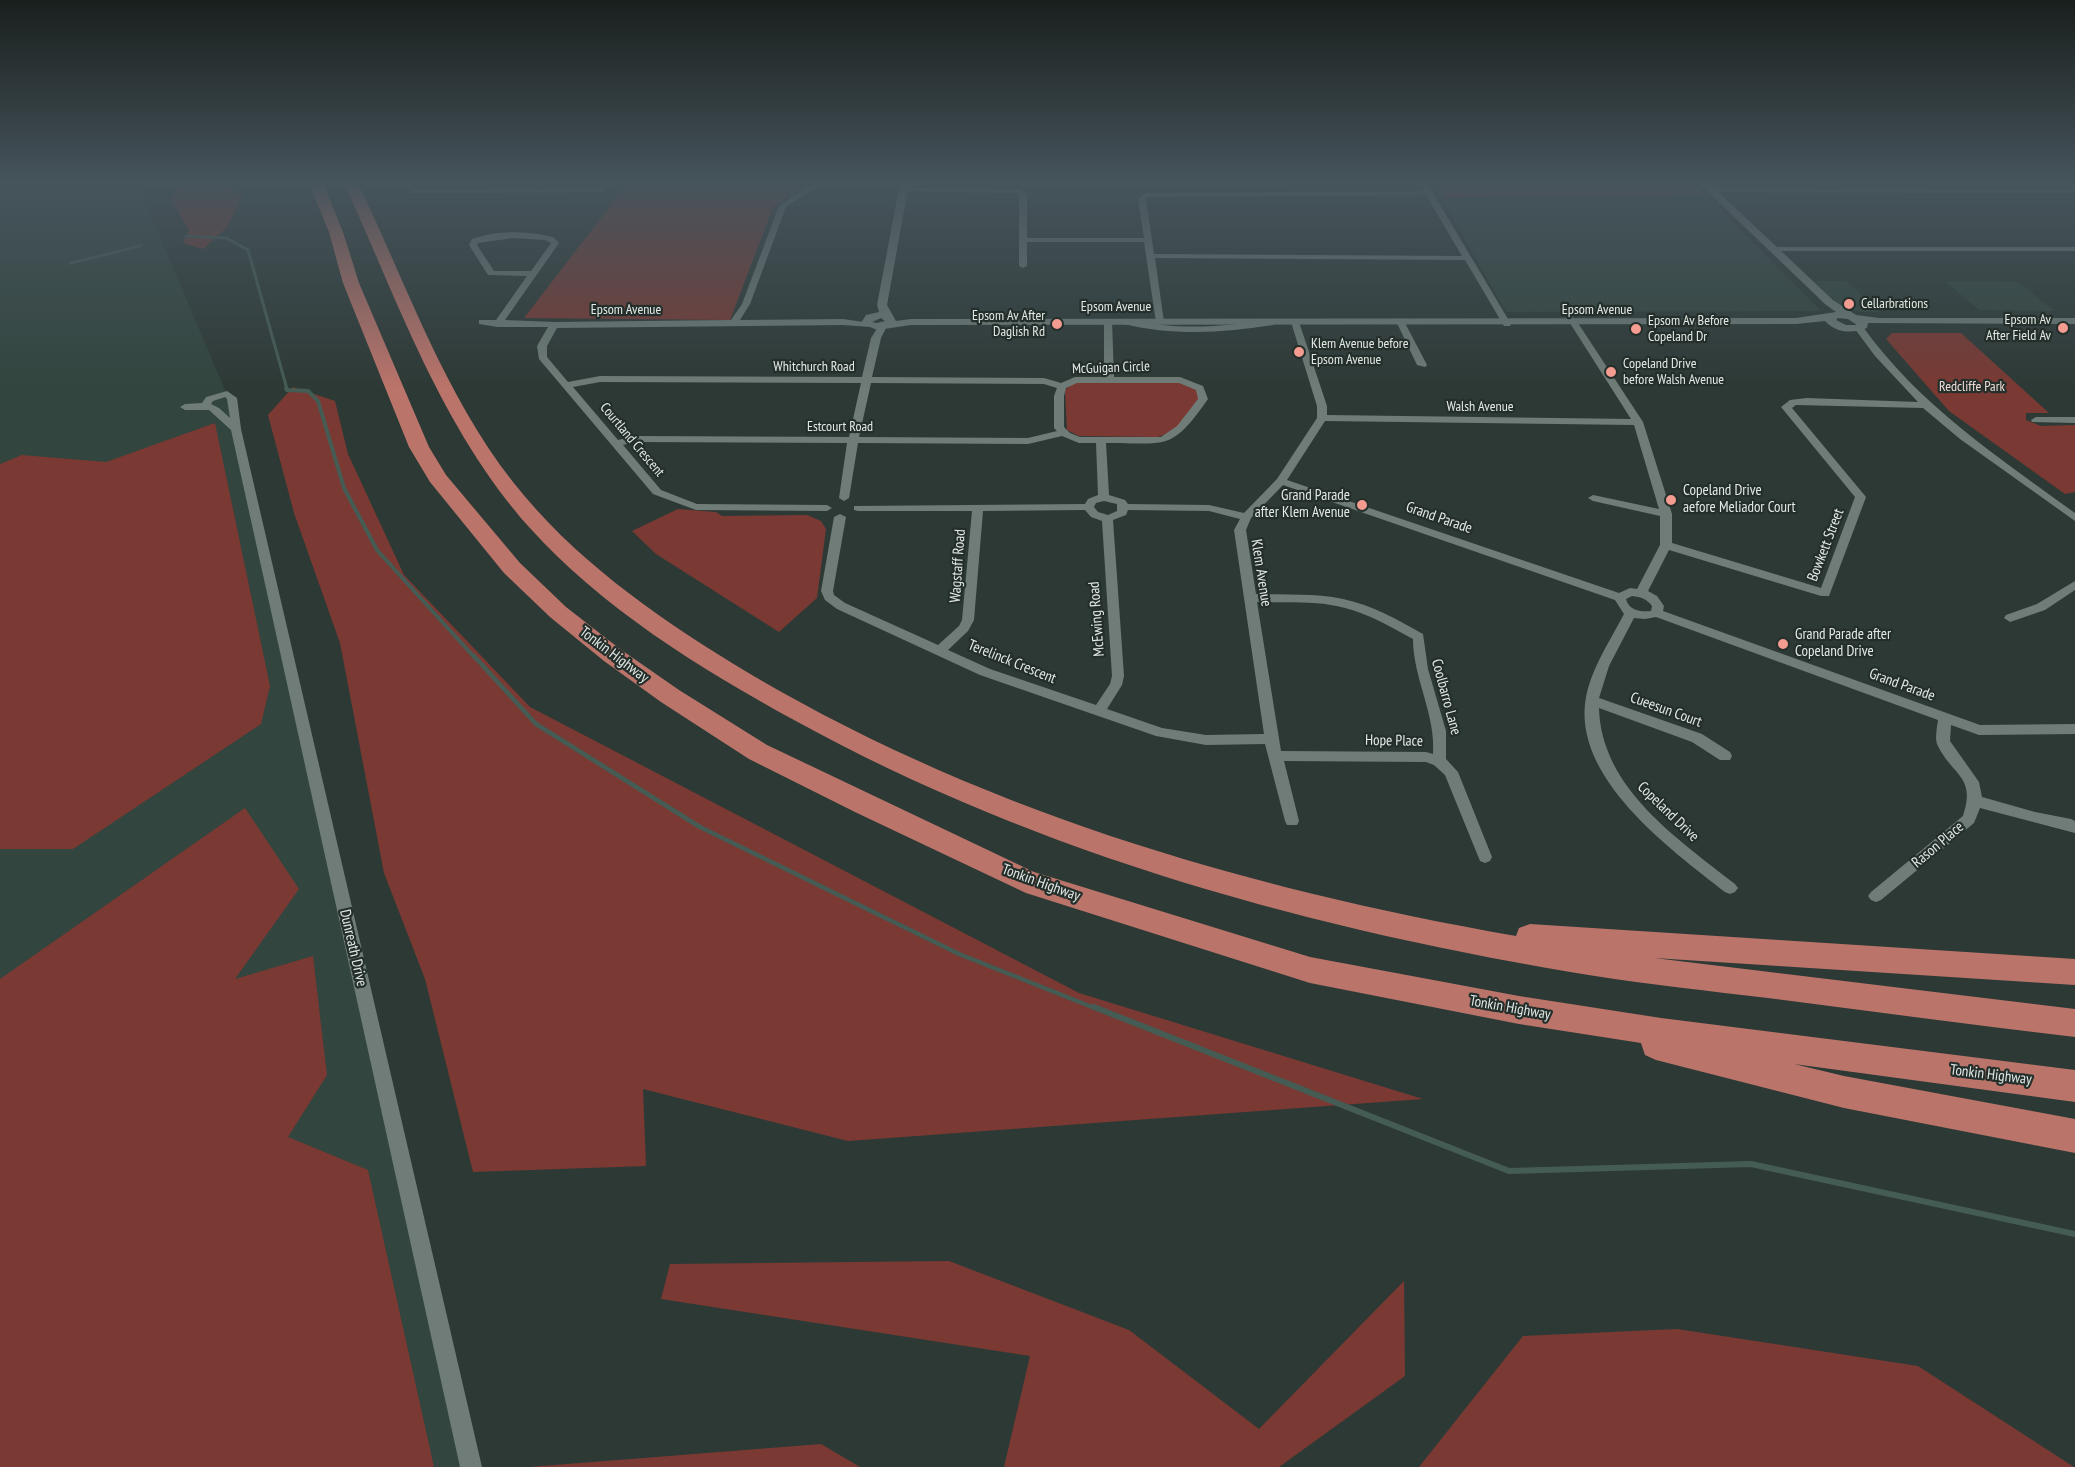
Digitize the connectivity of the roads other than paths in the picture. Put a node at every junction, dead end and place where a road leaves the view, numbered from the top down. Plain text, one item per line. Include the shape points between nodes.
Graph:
1 (340, 251) edge
2 (383, 251) edge
3 (478, 251) edge
4 (549, 251) edge
5 (766, 251) edge
6 (892, 251) edge
7 (1023, 251) edge
8 (1150, 251) edge
9 (1462, 251) edge
10 (1774, 251) joint
11 (1151, 256) junction
12 (1466, 258) junction
13 (1023, 266) dead end
14 (533, 274) junction
15 (746, 304) junction
16 (879, 319) junction
17 (2075, 321) edge
18 (482, 322) dead end
19 (735, 322) junction
20 (748, 322) junction
21 (1108, 322) junction
22 (1128, 322) junction
23 (1160, 322) junction
24 (1273, 322) junction
25 (1295, 322) junction
26 (1506, 322) junction
27 (1835, 322) junction
28 (1857, 322) junction
29 (1401, 323) junction
30 (1574, 323) junction
31 (498, 324) junction
32 (554, 325) junction
33 (2075, 325) edge
34 (1878, 354) junction
35 (1422, 365) dead end
36 (867, 380) junction
37 (1109, 380) junction
38 (566, 385) junction
39 (1062, 386) junction
40 (206, 405) junction
41 (1926, 405) junction
42 (185, 407) dead end
43 (1322, 418) junction
44 (2036, 420) dead end
45 (2075, 420) edge
46 (1638, 422) junction
47 (236, 429) junction
48 (1063, 433) junction
49 (853, 440) junction
50 (1101, 440) junction
51 (616, 444) junction
52 (1281, 481) junction
53 (844, 498) junction
54 (1104, 498) junction
55 (1593, 498) dead end
56 (1089, 507) junction
57 (1124, 507) junction
58 (827, 508) junction
59 (858, 508) junction
60 (978, 508) junction
61 (1666, 514) junction
62 (840, 517) junction
63 (1246, 517) junction
64 (1107, 518) junction
65 (2075, 518) edge
66 (1666, 545) junction
67 (2075, 585) edge
68 (1641, 593) junction
69 (1250, 598) junction
70 (1620, 598) junction
71 (1631, 613) junction
72 (1656, 613) junction
73 (2010, 618) dead end
74 (940, 650) junction
75 (1592, 701) junction
76 (1098, 712) junction
77 (1945, 718) junction
78 (2075, 729) edge
79 (1272, 739) junction
80 (1276, 756) junction
81 (1725, 756) dead end
82 (1439, 761) junction
83 (1975, 801) junction
84 (1292, 821) dead end
85 (2075, 827) edge
86 (1485, 857) dead end
87 (1730, 888) dead end
88 (1876, 896) dead end
89 (1416, 929) junction
90 (2075, 972) edge
91 (1519, 1010) junction
92 (2075, 1023) edge
93 (2075, 1086) edge
94 (2075, 1136) edge
95 (471, 1467) edge

1 - 91 highway, Tonkin Highway via 419,447 437,478 512,568 550,604 612,656 670,696 758,752 1026,881 1310,970
2 - 89 highway via 458,413 491,467 537,522 590,573 712,663 831,732 976,796 1184,870
3 - 14 street via 491,273
4 - 14 street
5 - 15 street
6 - 16 street
7 - 13 street
8 - 11 street
9 - 12 street
10 - 27 street via 1827,307
10 - 28 street via 1829,302
11 - 12 street
11 - 23 street
12 - 26 street
14 - 31 street
15 - 19 street
15 - 20 street
16 - 20 street, Epsom Avenue
16 - 21 street, Epsom Avenue
16 - 36 street
17 - 28 street
18 - 31 street, Epsom Avenue
19 - 20 street, Epsom Avenue
19 - 32 street, Epsom Avenue
21 - 22 street, Epsom Avenue
21 - 37 street
22 - 23 street, Epsom Avenue
22 - 24 street via 1154,328 1238,328
23 - 24 street, Epsom Avenue
24 - 25 street, Epsom Avenue
25 - 29 street, Epsom Avenue
25 - 43 street via 1322,406
26 - 29 street, Epsom Avenue
26 - 30 street, Epsom Avenue
27 - 28 street, Epsom Avenue
27 - 30 street, Epsom Avenue
27 - 34 street
28 - 33 street
28 - 34 street
29 - 35 street
30 - 46 street
31 - 32 street, Epsom Avenue
32 - 38 street, Courtland Crescent via 541,352
34 - 41 street
36 - 38 street, Whitchurch Road via 600,379
36 - 39 street, Whitchurch Road via 1044,381
36 - 49 street
37 - 39 street, McGuigan Circle via 1075,380
37 - 50 street, McGuigan Circle via 1189,382 1200,388 1203,399 1171,437
38 - 51 street, Courtland Crescent
39 - 48 street, McGuigan Circle via 1059,428
40 - 42 street, Dunreath Drive
40 - 47 street via 222,412
40 - 47 street, Dunreath Drive via 213,397 230,396
41 - 65 street
41 - 66 street, Bowkett Street via 1807,401 1785,407 1861,497 1825,593
43 - 46 street, Walsh Avenue
43 - 52 street
44 - 45 street
46 - 61 street
47 - 95 street, Dunreath Drive
48 - 49 street, Estcourt Road via 1028,441
48 - 50 street, McGuigan Circle via 1074,439
49 - 51 street, Estcourt Road via 636,439
49 - 53 street
50 - 54 street
51 - 58 street, Courtland Crescent via 657,492 696,507
52 - 63 street
52 - 70 street, Grand Parade
53 - 58 street via 831,502
53 - 59 street via 853,500
54 - 56 street via 1092,501
54 - 57 street via 1113,498
55 - 61 street
56 - 60 street
56 - 64 street via 1096,516
57 - 63 street via 1209,508
57 - 64 street via 1122,513
58 - 62 street via 830,515
59 - 60 street
59 - 62 street
60 - 74 street, Wagstaff Road via 968,620
61 - 66 street
62 - 74 street, Terelinck Crescent via 829,597
63 - 69 street, Klem Avenue via 1240,530
64 - 76 street, McEwing Road via 1118,676
66 - 68 street
67 - 73 street via 2041,607
68 - 70 street via 1625,593
68 - 72 street via 1656,602
69 - 79 street, Klem Avenue
69 - 82 street, Coolbarro Lane via 1345,604 1419,637 1418,656 1442,744
70 - 71 street
71 - 72 street
71 - 75 street, Copeland Drive via 1598,676
72 - 77 street, Grand Parade
74 - 76 street, Terelinck Crescent via 985,672
75 - 81 street, Cueesun Court via 1697,738
75 - 87 street, Copeland Drive via 1592,728 1603,760 1626,796 1665,835
76 - 79 street, Terelinck Crescent via 1161,733 1206,740
77 - 78 street, Grand Parade via 1979,730
77 - 83 street via 1943,742 1974,786
79 - 80 street, Klem Avenue
80 - 82 street, Hope Place via 1426,757
80 - 84 street, Klem Avenue
82 - 86 street, Hope Place via 1451,772
83 - 85 street
83 - 88 street, Rason Place via 1969,819
89 - 90 highway
89 - 92 highway via 1589,962
91 - 93 highway, Tonkin Highway
91 - 94 highway via 1844,1092

